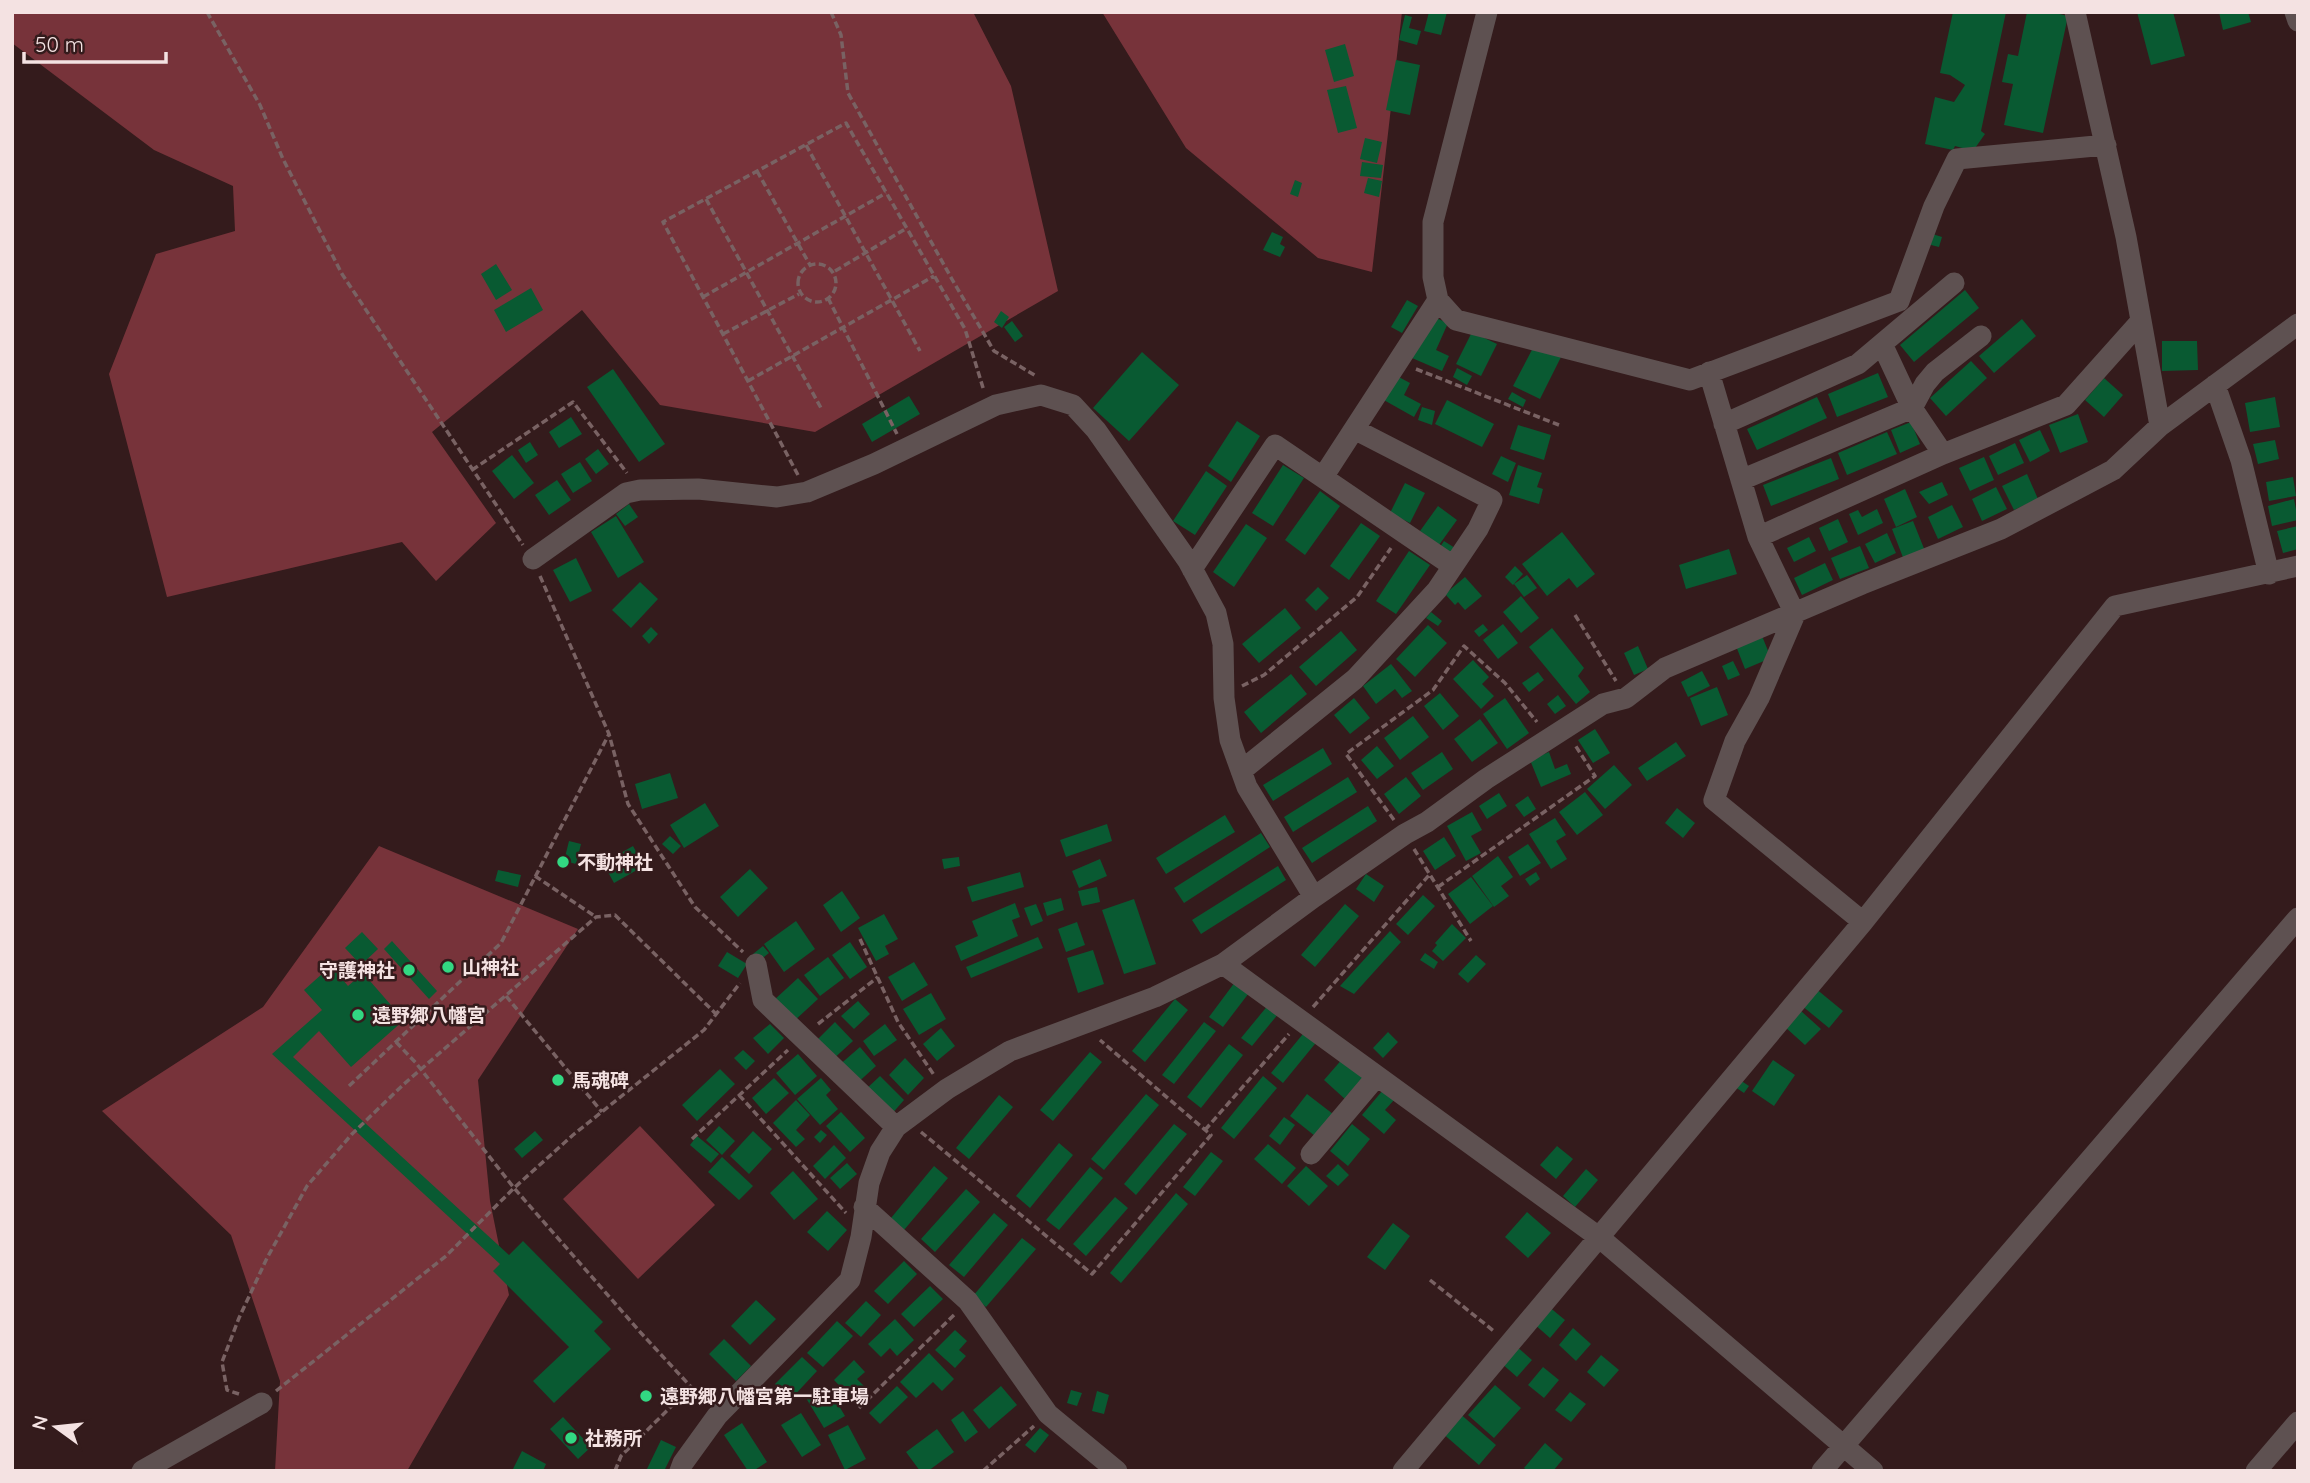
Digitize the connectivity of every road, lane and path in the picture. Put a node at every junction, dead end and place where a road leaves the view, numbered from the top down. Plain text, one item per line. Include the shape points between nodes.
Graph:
1 (207, 12) edge
2 (831, 12) edge
3 (1488, 12) edge
4 (2075, 12) edge
5 (2295, 12) edge
6 (2298, 21) edge
7 (806, 145) junction
8 (2106, 145) junction
9 (757, 171) junction
10 (886, 193) junction
11 (706, 199) junction
12 (906, 228) junction
13 (810, 265) junction
14 (835, 271) dead end
15 (934, 276) junction
16 (1954, 283) dead end
17 (799, 293) dead end
18 (703, 297) junction
19 (828, 298) junction
20 (1438, 300) junction
21 (2141, 321) junction
22 (2298, 324) edge
23 (723, 334) junction
24 (1981, 336) dead end
25 (1882, 344) junction
26 (920, 351) dead end
27 (1398, 362) junction
28 (1709, 372) junction
29 (748, 381) junction
30 (1046, 383) dead end
31 (2215, 385) junction
32 (821, 408) dead end
33 (989, 408) junction
34 (1912, 408) junction
35 (1724, 424) junction
36 (1559, 425) dead end
37 (2160, 426) junction
38 (1354, 429) junction
39 (904, 449) junction
40 (1943, 454) junction
41 (472, 470) junction
42 (1323, 477) junction
43 (1741, 480) junction
44 (640, 490) junction
45 (807, 492) junction
46 (1401, 531) junction
47 (1758, 537) junction
48 (533, 559) junction
49 (1453, 566) junction
50 (2298, 566) edge
51 (1192, 569) junction
52 (2269, 573) junction
53 (1795, 614) junction
54 (1574, 615) dead end
55 (1224, 695) junction
56 (1626, 698) junction
57 (1557, 733) junction
58 (609, 734) junction
59 (1241, 771) junction
60 (1405, 834) junction
61 (1430, 874) junction
62 (535, 876) junction
63 (1438, 887) junction
64 (1314, 897) junction
65 (596, 917) junction
66 (2298, 918) edge
67 (1863, 922) junction
68 (860, 939) dead end
69 (1471, 941) dead end
70 (756, 964) junction
71 (1223, 964) junction
72 (878, 977) junction
73 (506, 996) junction
74 (715, 1013) junction
75 (1301, 1021) junction
76 (1082, 1024) junction
77 (801, 1037) junction
78 (396, 1042) junction
79 (1377, 1076) junction
80 (349, 1086) dead end
81 (945, 1091) junction
82 (739, 1095) junction
83 (602, 1112) junction
84 (901, 1123) junction
85 (1205, 1130) junction
86 (692, 1139) dead end
87 (1311, 1154) dead end
88 (514, 1188) junction
89 (864, 1207) junction
90 (862, 1231) junction
91 (1600, 1238) junction
92 (1430, 1280) dead end
93 (968, 1301) junction
94 (1510, 1345) junction
95 (692, 1386) junction
96 (262, 1403) junction
97 (859, 1408) dead end
98 (1048, 1414) junction
99 (717, 1416) junction
100 (2298, 1422) edge
101 (1844, 1445) junction
102 (142, 1471) edge
103 (615, 1471) edge
104 (680, 1471) edge
105 (983, 1471) edge
106 (1117, 1471) edge
107 (1403, 1471) edge
108 (1822, 1471) edge
109 (1873, 1471) edge
110 (2256, 1471) edge

1 - 41 path via 261,105 283,159 342,274
2 - 30 path via 841,35 848,93 987,340 994,351
3 - 20 street via 1433,222 1433,277
4 - 8 street
5 - 6 street
7 - 9 path
7 - 10 path via 846,123
7 - 26 path
8 - 21 street
8 - 28 street via 1957,159 1934,206 1899,301
9 - 11 path
9 - 13 path
10 - 12 path
10 - 18 path
11 - 18 path via 663,222
11 - 32 path
12 - 14 path
12 - 15 path
13 - 19 path via 822,264 835,276 835,288
13 - 19 path via 798,279 800,292 816,302
15 - 29 path
15 - 33 path via 965,329
16 - 25 street
17 - 23 path
18 - 23 path
19 - 39 path
20 - 27 street
20 - 28 street via 1456,320 1690,380
21 - 37 street
21 - 40 street via 2066,405
22 - 31 street
23 - 29 path
24 - 34 street via 1935,372
25 - 34 street
25 - 35 street via 1858,365
27 - 36 path
27 - 38 street
28 - 35 street
29 - 45 path
31 - 37 street
31 - 52 street via 2241,460
33 - 39 street
33 - 51 street via 1041,395 1073,405 1096,430
34 - 40 street
34 - 43 street
35 - 43 street
37 - 53 street via 2113,470 2001,529
38 - 42 street
38 - 49 street via 1492,500
39 - 45 street
40 - 47 street
41 - 44 path via 573,402
41 - 48 path
42 - 46 street
42 - 51 street via 1275,445
43 - 47 street
44 - 45 street via 698,489 777,497
44 - 48 street via 626,493
46 - 49 street
46 - 55 path via 1357,597 1264,675
47 - 53 street
48 - 58 path
49 - 59 street via 1437,590 1355,679
50 - 52 street
51 - 55 street via 1216,613 1223,644
52 - 67 street via 2115,606
53 - 56 street via 1665,668
53 - 67 street via 1735,741 1714,800
54 - 56 path
55 - 59 street via 1230,740
56 - 57 street via 1603,704
57 - 60 street
57 - 60 path via 1464,646 1433,690 1346,754
57 - 63 path via 1595,776
58 - 62 path
58 - 70 path via 628,804 695,907
59 - 64 street
60 - 61 path
60 - 64 street
61 - 63 path
61 - 75 path
62 - 65 path
62 - 78 path via 501,943
63 - 69 path
64 - 71 street
65 - 73 path
65 - 74 path via 615,915
66 - 101 street
67 - 91 street
68 - 72 path
70 - 74 path
70 - 77 street via 763,1000
71 - 75 street
71 - 76 street via 1155,998
72 - 77 path
72 - 81 path via 898,1022
73 - 83 path
73 - 96 path via 404,1084 307,1185 267,1258 222,1362 227,1390
74 - 83 path via 704,1030
75 - 79 street
75 - 85 path
76 - 81 street via 1010,1051
76 - 85 path
77 - 82 path
77 - 84 street
78 - 80 path
78 - 88 path
79 - 87 street
79 - 91 street
81 - 84 street
82 - 86 path
82 - 90 path
83 - 88 path
84 - 85 path via 1092,1274 1211,1135
84 - 89 street via 880,1152
88 - 95 path
88 - 96 path via 446,1256
89 - 90 street
89 - 93 street
90 - 99 street via 849,1280
91 - 94 street
91 - 101 street
92 - 94 path
93 - 97 path
93 - 98 street
94 - 107 street
95 - 99 path
95 - 103 path via 621,1456
96 - 102 street
98 - 105 path
98 - 106 street
99 - 104 street
100 - 110 street
101 - 108 street
101 - 109 street

